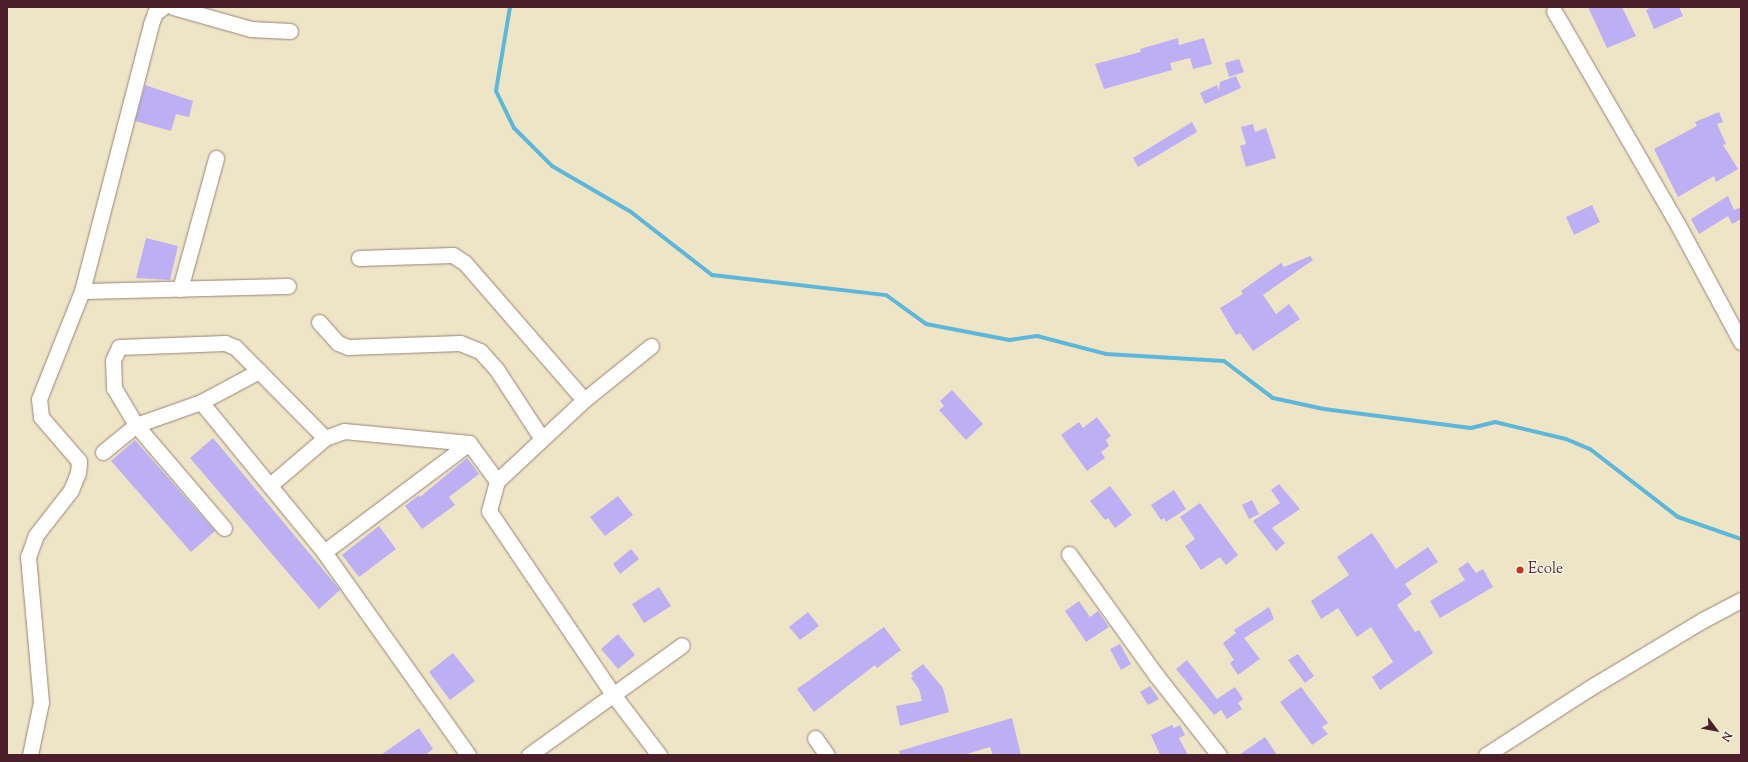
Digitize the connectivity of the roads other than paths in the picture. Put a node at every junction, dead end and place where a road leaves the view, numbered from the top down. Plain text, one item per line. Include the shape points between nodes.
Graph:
1 (163, 7) edge
2 (174, 7) edge
3 (1554, 11) dead end
4 (290, 31) dead end
5 (216, 158) dead end
6 (359, 258) dead end
7 (288, 286) dead end
8 (180, 289) junction
9 (82, 291) junction
10 (319, 322) dead end
11 (1741, 342) edge
12 (651, 346) dead end
13 (259, 371) junction
14 (584, 400) junction
15 (201, 402) junction
16 (136, 425) junction
17 (325, 438) junction
18 (542, 439) junction
19 (469, 443) junction
20 (103, 452) dead end
21 (497, 481) junction
22 (270, 485) junction
23 (224, 528) dead end
24 (324, 552) junction
25 (1069, 554) dead end
26 (1741, 600) edge
27 (682, 645) dead end
28 (612, 694) junction
29 (815, 738) dead end
30 (30, 755) edge
31 (468, 755) edge
32 (529, 755) edge
33 (659, 755) edge
34 (827, 755) edge
35 (1219, 755) edge
36 (1486, 755) edge

1 - 9 street via 155,13 151,24
2 - 4 street via 251,29
3 - 11 street via 1678,225
5 - 8 street
6 - 14 street via 453,255 465,263
7 - 8 street
8 - 9 street
9 - 30 street via 39,399 41,417 79,461 78,473 71,490 36,535 28,557 41,702
10 - 18 street via 338,343 348,347 460,343 480,351 497,370
12 - 14 street
13 - 15 street
13 - 16 street via 235,347 225,343 119,347 113,360 114,388
13 - 17 street
14 - 18 street
15 - 16 street
15 - 22 street
16 - 20 street
16 - 23 street
17 - 19 street via 344,431
17 - 22 street
18 - 21 street
19 - 21 street
19 - 24 street
21 - 28 street via 489,510
22 - 24 street
24 - 31 street
25 - 35 street via 1156,675
26 - 36 street via 1588,689
27 - 28 street
28 - 32 street
28 - 33 street
29 - 34 street

